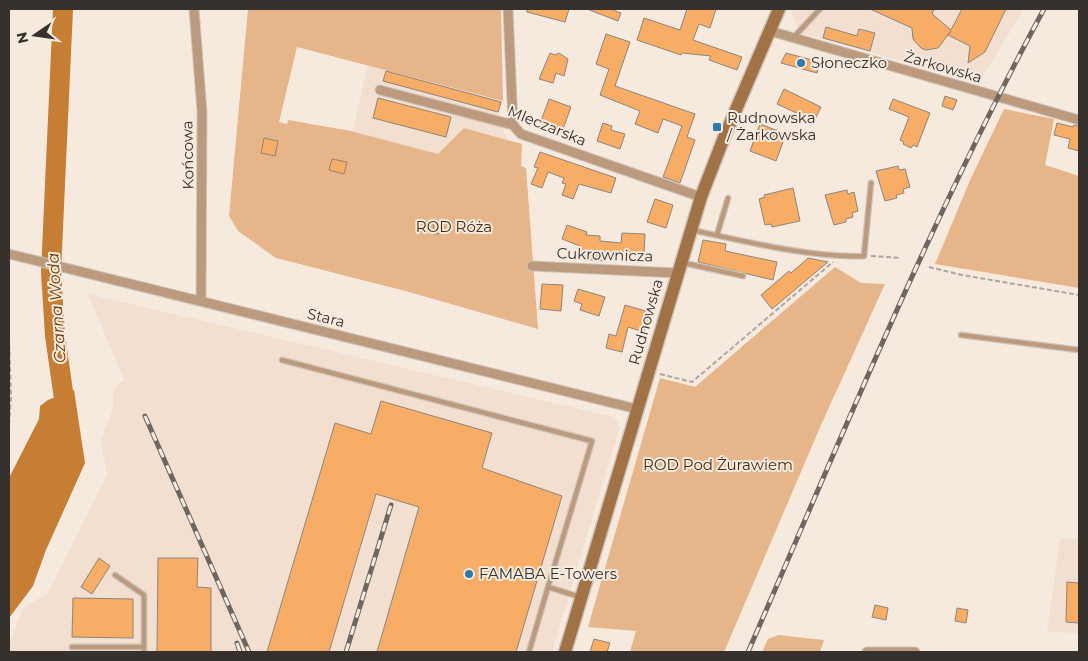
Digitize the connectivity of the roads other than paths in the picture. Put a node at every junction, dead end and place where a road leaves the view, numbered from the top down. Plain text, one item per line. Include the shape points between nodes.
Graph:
1 (194, 9) edge
2 (508, 9) edge
3 (779, 9) edge
4 (820, 9) edge
5 (770, 31) junction
6 (792, 39) junction
7 (380, 90) dead end
8 (1079, 120) edge
9 (513, 126) junction
10 (871, 183) dead end
11 (701, 197) junction
12 (728, 198) dead end
13 (691, 230) junction
14 (717, 234) junction
15 (9, 254) edge
16 (532, 266) dead end
17 (679, 268) junction
18 (743, 276) dead end
19 (201, 301) junction
20 (961, 336) dead end
21 (1079, 350) edge
22 (282, 360) dead end
23 (637, 409) junction
24 (115, 575) dead end
25 (548, 588) junction
26 (581, 597) junction
27 (72, 647) dead end
28 (144, 650) edge
29 (529, 652) edge
30 (565, 652) edge
31 (867, 652) edge
32 (915, 652) edge

1 - 19 street, Końcowa via 202,121
2 - 9 street
3 - 5 main road, Rudnowska
4 - 6 lane
5 - 6 street, Żarkowska
5 - 11 main road, Rudnowska
6 - 8 street, Żarkowska
7 - 9 street, Mleczarska
9 - 11 street, Mleczarska via 521,134
10 - 14 lane via 864,256 841,256
11 - 13 main road, Rudnowska
12 - 14 lane
13 - 14 lane
13 - 17 main road, Rudnowska
15 - 19 street, Stara
16 - 17 street, Cukrownicza
17 - 18 lane
17 - 23 main road, Rudnowska
19 - 23 street, Stara
20 - 21 lane
22 - 25 lane via 592,441
23 - 26 main road, Rudnowska
24 - 28 lane via 144,594
25 - 26 lane
25 - 29 lane
26 - 30 main road, Rudnowska
27 - 28 lane
31 - 32 street

